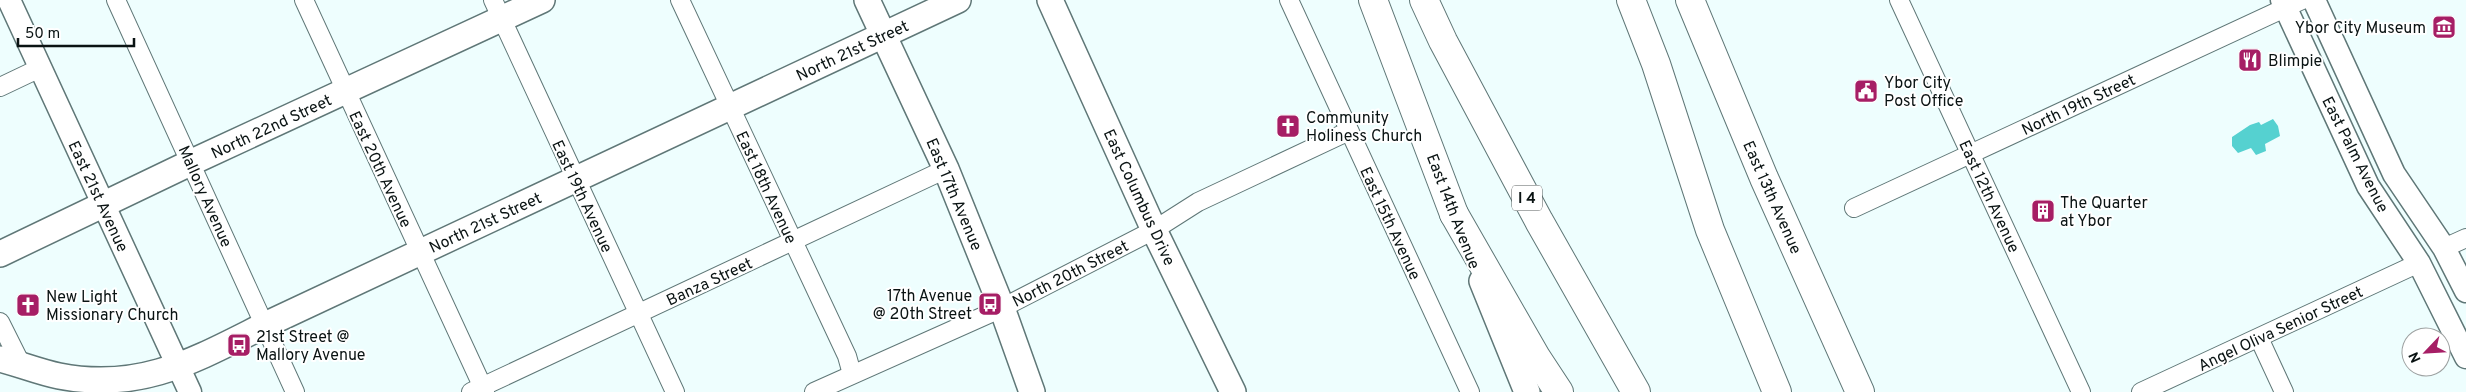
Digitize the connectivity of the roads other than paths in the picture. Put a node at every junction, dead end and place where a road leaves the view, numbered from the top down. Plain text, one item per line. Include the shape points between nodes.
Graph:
1 (9, 0) edge
2 (116, 0) edge
3 (304, 0) edge
4 (542, 0) edge
5 (680, 0) edge
6 (867, 0) edge
7 (958, 0) edge
8 (1050, 0) edge
9 (1289, 0) edge
10 (1373, 0) edge
11 (1424, 0) edge
12 (1631, 0) edge
13 (1690, 0) edge
14 (1899, 0) edge
15 (2314, 0) edge
16 (2290, 3) edge
17 (498, 10) edge
18 (883, 35) junction
19 (40, 68) junction
20 (0, 87) edge
21 (346, 91) junction
22 (730, 108) junction
23 (1349, 131) junction
24 (1970, 154) junction
25 (192, 162) junction
26 (946, 169) junction
27 (575, 180) junction
28 (103, 205) junction
29 (1854, 208) dead end
30 (1454, 214) junction
31 (1154, 230) junction
32 (2466, 238) edge
33 (792, 242) junction
34 (2444, 248) junction
35 (420, 253) junction
36 (0, 254) edge
37 (2419, 263) junction
38 (2466, 291) edge
39 (1002, 308) junction
40 (637, 314) junction
41 (0, 322) edge
42 (265, 325) junction
43 (2259, 338) junction
44 (2466, 357) edge
45 (11, 361) edge
46 (179, 368) junction
47 (852, 374) junction
48 (479, 390) edge
49 (821, 391) edge
50 (1466, 391) edge
51 (190, 392) edge
52 (296, 392) edge
53 (675, 392) edge
54 (1032, 392) edge
55 (1233, 392) edge
56 (1527, 392) edge
57 (1559, 392) edge
58 (1636, 392) edge
59 (1777, 392) edge
60 (1860, 392) edge
61 (2081, 392) edge
62 (2142, 392) edge
63 (2284, 392) edge

1 - 19 street, East 21st Avenue
2 - 25 street, Mallory Avenue
3 - 21 street, East 20th Avenue
4 - 17 main road, North 22nd Street
5 - 22 street, East 18th Avenue
6 - 18 main road, East 17th Avenue
7 - 18 main road, North 21st Street
8 - 31 main road, East Columbus Drive
9 - 23 street, East 15th Avenue
10 - 30 main road, East 14th Avenue
11 - 58 main road, I 4 via 1540,221
12 - 59 main road via 1656,64 1710,230
13 - 60 main road, East 13th Avenue via 1764,178
14 - 24 street, East 12th Avenue
15 - 34 street, East Palm Avenue via 2394,174
16 - 24 street, North 19th Street
16 - 37 street, East Palm Avenue via 2368,186
17 - 21 main road, North 22nd Street
17 - 27 street, East 19th Avenue
18 - 22 main road, North 21st Street
18 - 26 main road, East 17th Avenue
19 - 20 street
19 - 28 street, East 21st Avenue
21 - 25 main road, North 22nd Street
21 - 35 street, East 20th Avenue
22 - 27 main road, North 21st Street
22 - 33 street, East 18th Avenue
23 - 31 street, North 20th Street via 1198,202
23 - 50 street, East 15th Avenue
24 - 29 street, North 19th Street
24 - 61 street, East 12th Avenue
25 - 28 main road, North 22nd Street
25 - 42 street, Mallory Avenue
26 - 33 street, Banza Street
26 - 39 main road, East 17th Avenue
27 - 35 main road, North 21st Street
27 - 40 street, East 19th Avenue
28 - 36 main road, North 22nd Street
28 - 46 street, East 21st Avenue
30 - 56 main road, East 14th Avenue
30 - 57 main road
31 - 39 street, North 20th Street
31 - 55 main road, East Columbus Drive
32 - 34 street
33 - 40 street, Banza Street
33 - 47 street, East 18th Avenue via 847,356
34 - 38 street, East Palm Avenue
35 - 42 main road, North 21st Street
35 - 48 street, East 20th Avenue
37 - 43 street, Angel Oliva Senior Street
37 - 44 street, East Palm Avenue
39 - 47 street, North 20th Street
39 - 54 main road, East 17th Avenue
40 - 48 street, Banza Street
40 - 53 street, East 19th Avenue
41 - 45 street
42 - 46 main road, North 21st Street
42 - 52 street, Mallory Avenue
43 - 62 street, Angel Oliva Senior Street
43 - 63 street
45 - 46 main road, North 21st Street via 59,376 100,381 128,380
46 - 51 street, East 21st Avenue
47 - 49 street, North 20th Street

